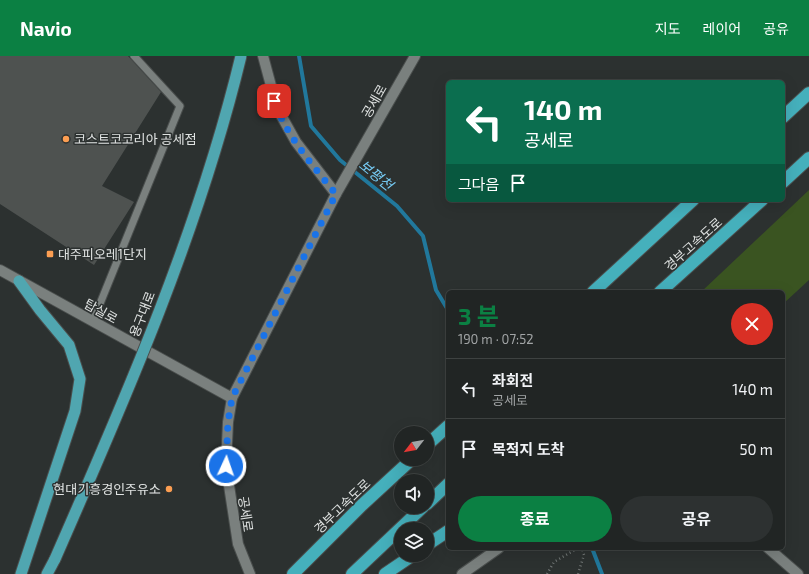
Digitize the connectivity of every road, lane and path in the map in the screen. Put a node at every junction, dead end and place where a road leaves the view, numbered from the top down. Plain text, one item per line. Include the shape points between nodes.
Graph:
1 (134, 56) edge
2 (241, 56) edge
3 (263, 56) edge
4 (415, 56) edge
5 (809, 93) edge
6 (785, 115) edge
7 (809, 158) edge
8 (785, 180) edge
9 (339, 189) junction
10 (691, 202) edge
11 (760, 202) edge
12 (0, 270) edge
13 (19, 281) junction
14 (595, 290) edge
15 (662, 290) edge
16 (93, 322) junction
17 (232, 398) junction
18 (446, 428) edge
19 (434, 439) edge
20 (404, 466) edge
21 (446, 486) edge
22 (434, 497) edge
23 (416, 514) edge
24 (446, 532) edge
25 (434, 541) edge
26 (496, 550) edge
27 (575, 550) edge
28 (582, 550) edge
29 (770, 550) edge
30 (403, 562) edge
31 (21, 574) edge
32 (47, 574) edge
33 (250, 574) edge
34 (292, 574) edge
35 (352, 574) edge
36 (385, 574) edge
37 (462, 574) edge
38 (547, 574) edge
39 (578, 574) edge
40 (798, 574) edge

1 - 16 lane via 180,106
2 - 32 highway, 용구대로, bridge via 185,240 122,406
3 - 9 street via 280,115 316,169
4 - 9 street, 공세로
5 - 6 highway
7 - 8 highway
9 - 17 street, 공세로
10 - 14 highway
11 - 15 highway, 경부고속도로
12 - 13 street, 탑실로
13 - 16 street, 탑실로
13 - 31 highway via 69,345 80,379 76,411
16 - 17 street, 탑실로
17 - 33 street, 공세로 via 226,466 238,544
18 - 19 highway
20 - 34 highway, 경부고속도로
21 - 22 highway
23 - 35 highway
24 - 25 highway
26 - 37 street
27 - 38 path via 554,562
28 - 39 path via 584,556
29 - 40 street
30 - 36 highway

